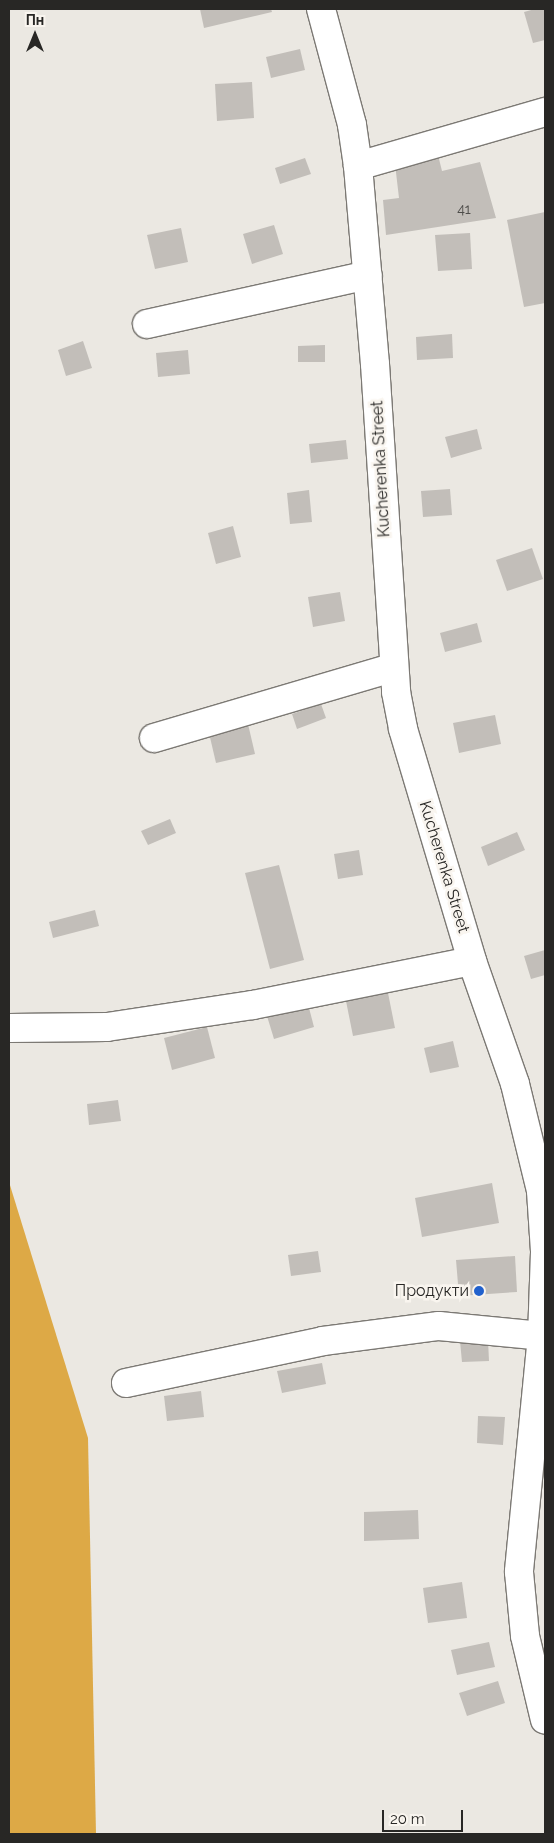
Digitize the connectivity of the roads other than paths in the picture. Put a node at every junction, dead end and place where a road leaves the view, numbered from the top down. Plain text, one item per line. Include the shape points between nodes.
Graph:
1 (321, 9) edge
2 (545, 112) edge
3 (358, 166) junction
4 (368, 275) junction
5 (147, 324) dead end
6 (392, 668) junction
7 (154, 738) dead end
8 (472, 961) junction
9 (9, 1028) edge
10 (542, 1336) junction
11 (126, 1383) dead end
12 (545, 1720) edge

1 - 3 street, Kucherenka Street via 352,125
2 - 3 street
3 - 4 street, Kucherenka Street
4 - 5 street
4 - 6 street, Kucherenka Street
6 - 7 street
6 - 8 street, Kucherenka Street via 403,729
8 - 9 street via 253,1005 117,1026
8 - 10 street, Kucherenka Street via 515,1084 541,1191 545,1252
10 - 11 street via 439,1326 323,1341
10 - 12 street, Kucherenka Street via 520,1572 525,1636

